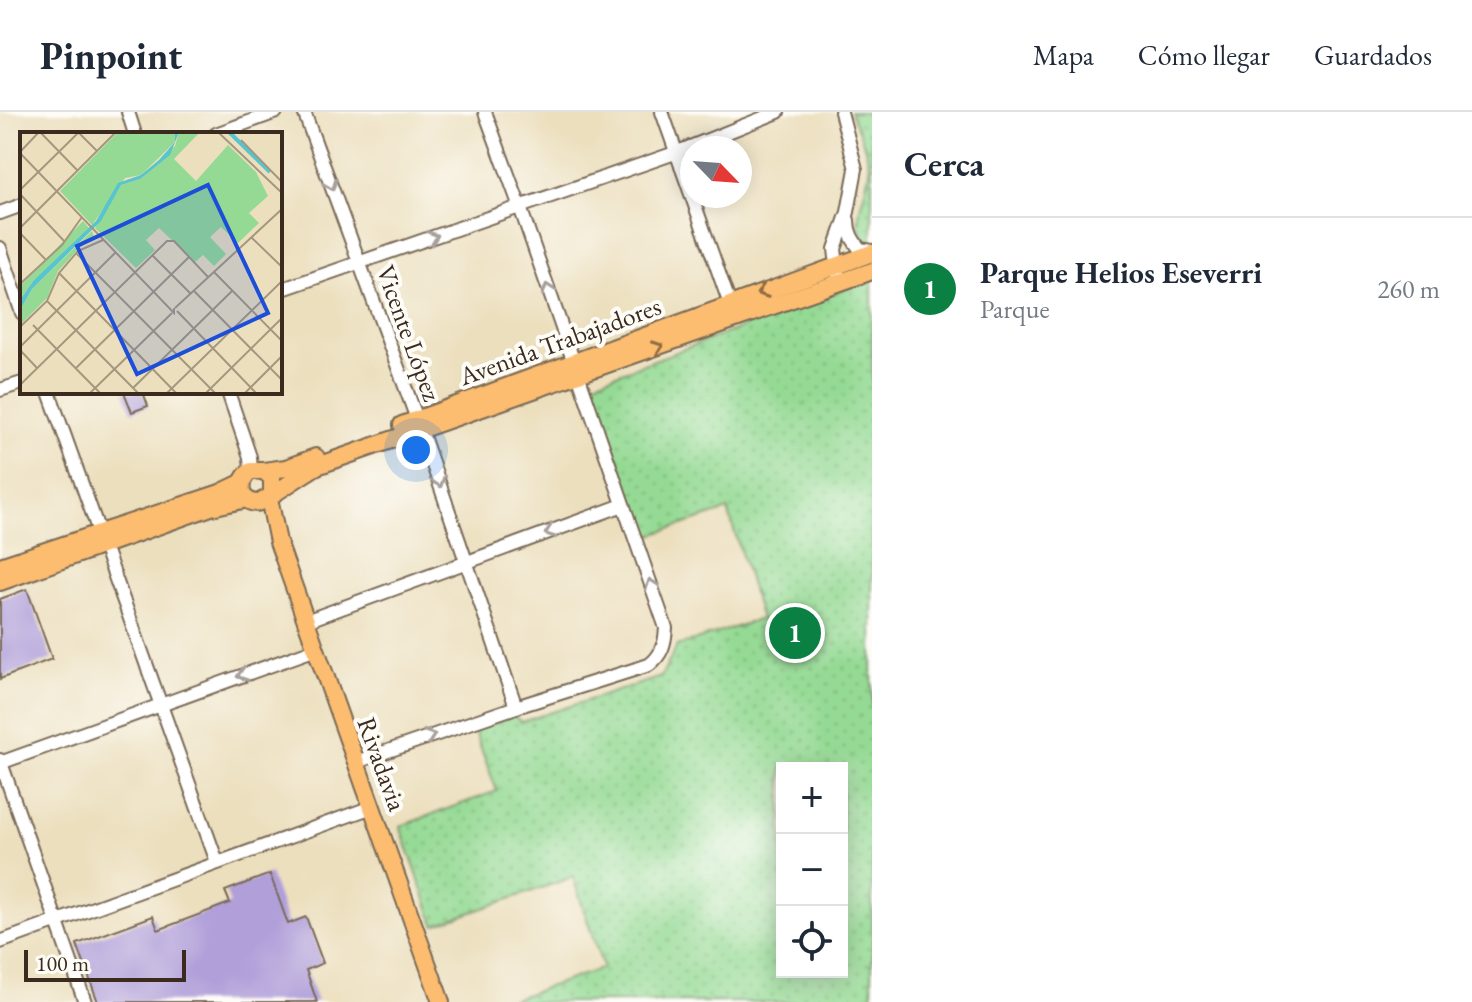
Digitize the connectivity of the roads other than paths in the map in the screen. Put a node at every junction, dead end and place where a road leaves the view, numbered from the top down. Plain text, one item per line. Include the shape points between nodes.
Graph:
1 (128, 112) edge
2 (276, 112) edge
3 (304, 112) edge
4 (485, 112) edge
5 (662, 112) edge
6 (778, 112) edge
7 (841, 112) edge
8 (134, 132) edge
9 (221, 132) edge
10 (675, 153) junction
11 (20, 206) edge
12 (520, 207) junction
13 (848, 212) junction
14 (0, 213) edge
15 (0, 248) edge
16 (872, 252) edge
17 (360, 262) junction
18 (836, 266) junction
19 (872, 271) edge
20 (839, 283) junction
21 (282, 289) edge
22 (20, 307) edge
23 (732, 311) junction
24 (575, 369) junction
25 (20, 384) edge
26 (0, 390) edge
27 (50, 394) edge
28 (229, 394) edge
29 (419, 425) junction
30 (256, 488) junction
31 (623, 505) junction
32 (101, 538) junction
33 (466, 562) junction
34 (0, 566) edge
35 (0, 582) edge
36 (306, 621) junction
37 (316, 649) junction
38 (161, 703) junction
39 (516, 707) junction
40 (0, 762) edge
41 (356, 762) junction
42 (372, 807) junction
43 (217, 862) junction
44 (57, 922) junction
45 (0, 942) edge
46 (85, 1002) edge
47 (441, 1002) edge

1 - 8 street
2 - 9 street
3 -> 17 street, Vicente López
4 - 12 street
5 - 10 street
6 - 10 street
7 - 13 street via 856,169
10 - 12 street
10 - 23 street
11 - 14 street
17 -> 12 street
24 -> 12 street
13 - 16 street via 853,240
13 - 18 street via 835,249
15 - 22 street
16 - 18 main road, Avenida Trabajadores
17 - 21 street
17 - 29 street, Vicente López
18 - 20 street
18 -> 23 main road, Avenida Trabajadores
19 - 20 main road, Avenida Trabajadores
20 - 23 main road, Avenida Trabajadores
23 - 24 main road, Avenida Trabajadores
24 - 29 main road, Avenida Trabajadores
24 - 31 street
25 - 26 street
27 - 32 street
28 - 30 street, Rivadavia
29 - 30 main road, Avenida Trabajadores
29 - 30 main road, Avenida Trabajadores via 286,468
29 -> 33 street, Vicente López
30 - 32 main road, Avenida Trabajadores via 220,493
30 - 36 main road, Rivadavia
31 -> 33 street
39 -> 31 street via 658,658 666,628
32 - 34 main road, Avenida Trabajadores
32 - 35 main road, Avenida Trabajadores
32 - 38 street
33 - 36 street
33 - 39 street, Vicente López
36 - 37 main road, Rivadavia
37 -> 38 street
37 - 41 main road, Rivadavia
38 - 40 street
38 - 43 street
41 -> 39 street
40 - 44 street
41 - 42 main road, Rivadavia
42 - 43 street
42 - 47 main road, Rivadavia
43 - 44 street
44 - 45 street
44 - 46 street

